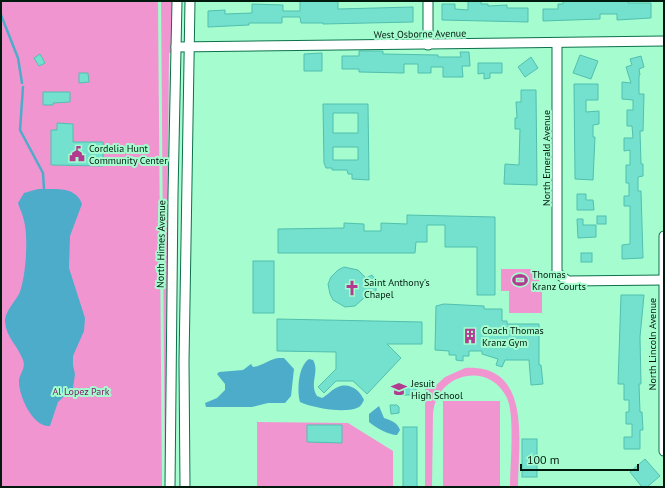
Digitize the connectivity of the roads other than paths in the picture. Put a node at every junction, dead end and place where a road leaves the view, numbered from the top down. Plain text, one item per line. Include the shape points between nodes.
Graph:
1 (178, 1) edge
2 (190, 1) edge
3 (428, 1) edge
4 (664, 41) edge
5 (557, 43) junction
6 (428, 45) junction
7 (176, 47) junction
8 (189, 48) junction
9 (664, 236) edge
10 (664, 280) edge
11 (186, 421) junction
12 (170, 422) junction
13 (664, 451) edge
14 (170, 487) edge
15 (185, 487) edge

1 - 7 street, North Himes Avenue
2 - 8 street
3 - 6 street
4 - 5 street, West Osborne Avenue
5 - 6 street, West Osborne Avenue
5 - 10 street, North Emerald Avenue via 557,273 568,281
6 - 8 street, West Osborne Avenue
7 - 8 street, West Osborne Avenue
7 - 12 street, North Himes Avenue
8 - 11 street via 184,362
9 - 10 street, North Lincoln Avenue
10 - 13 street, North Lincoln Avenue
11 - 12 street
11 - 15 street
12 - 14 street, North Himes Avenue

